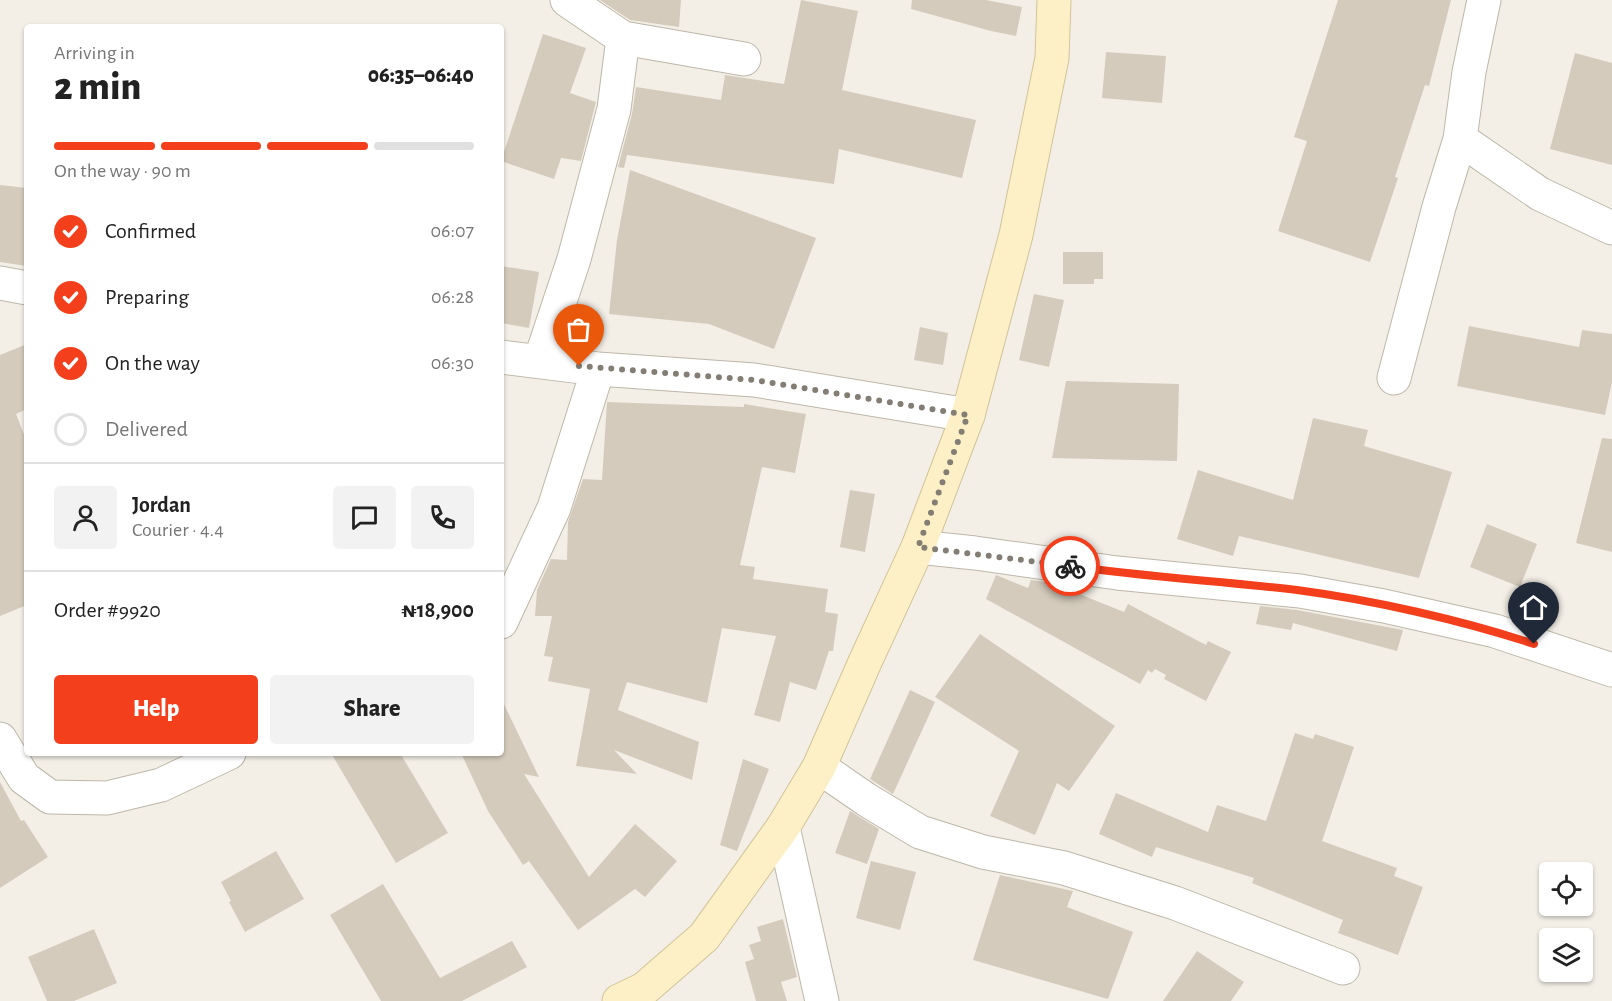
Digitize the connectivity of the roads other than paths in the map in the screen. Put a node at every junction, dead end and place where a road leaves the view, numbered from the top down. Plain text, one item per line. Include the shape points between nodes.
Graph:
1 (567, 0) edge
2 (1054, 0) edge
3 (1484, 0) edge
4 (623, 38) junction
5 (744, 59) dead end
6 (1460, 139) junction
7 (1612, 228) edge
8 (0, 283) edge
9 (24, 287) edge
10 (504, 357) edge
11 (540, 361) junction
12 (598, 369) junction
13 (1394, 378) dead end
14 (968, 415) junction
15 (918, 547) junction
16 (504, 616) edge
17 (1612, 670) edge
18 (0, 739) edge
19 (223, 756) edge
20 (819, 767) junction
21 (783, 827) junction
22 (1343, 969) dead end
23 (619, 1001) edge
24 (822, 1001) edge

1 - 4 street
2 - 14 street via 1052,58 1016,235
3 - 6 street
4 - 5 street
4 - 11 street via 614,109 574,259
6 - 7 street via 1540,194
6 - 13 street
8 - 9 street
10 - 11 street
11 - 12 street
12 - 14 street via 754,380
12 - 16 street via 554,508
14 - 15 street
15 - 17 street via 1117,573 1311,592 1495,631
15 - 20 street
18 - 19 street via 24,778 50,797 107,798 161,785
20 - 21 street
20 - 22 street via 920,832 982,852 1064,868 1164,900
21 - 23 street via 704,937 644,988
21 - 24 street

